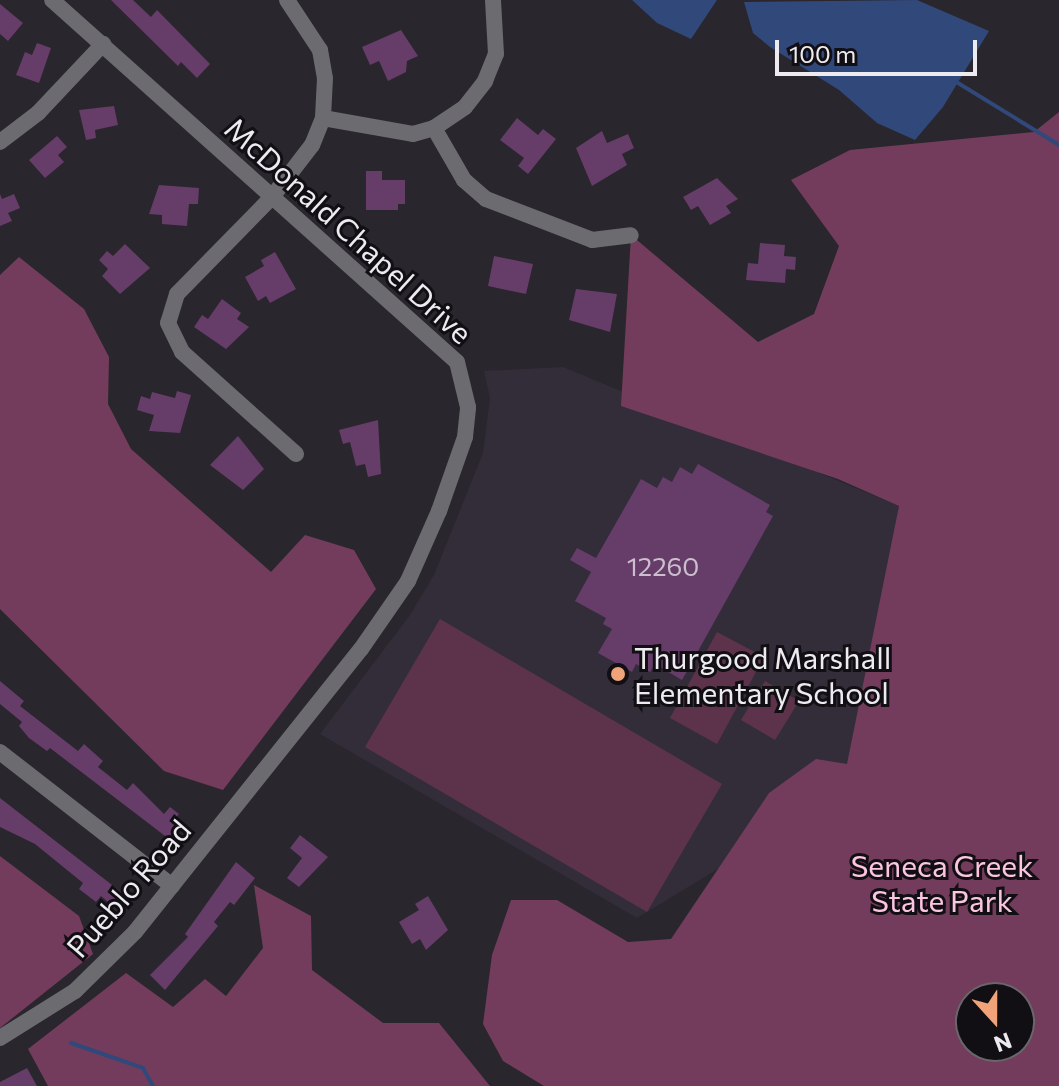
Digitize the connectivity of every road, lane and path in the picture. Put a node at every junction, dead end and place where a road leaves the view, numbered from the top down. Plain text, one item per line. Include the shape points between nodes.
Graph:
1 (52, 0) edge
2 (287, 0) edge
3 (493, 0) edge
4 (103, 44) junction
5 (323, 118) junction
6 (434, 128) junction
7 (0, 142) edge
8 (272, 197) junction
9 (631, 235) dead end
10 (296, 454) dead end
11 (0, 752) edge
12 (246, 789) joint
13 (172, 886) junction
14 (0, 1038) edge

1 - 4 street, McDonald Chapel Drive
2 - 5 street via 320,50
3 - 6 street via 496,54 485,81 465,107
4 - 7 street via 38,113
4 - 8 street, McDonald Chapel Drive
5 - 6 street via 413,134
5 - 8 street via 312,145
6 - 9 street via 464,180 486,199 592,240
8 - 10 street via 177,294 168,323 182,352
8 - 12 street, McDonald Chapel Drive via 457,362 468,407 465,437 448,490 408,581 361,649
11 - 13 street
12 - 13 street, Pueblo Road
13 - 14 street, Pueblo Road via 135,932 75,991

